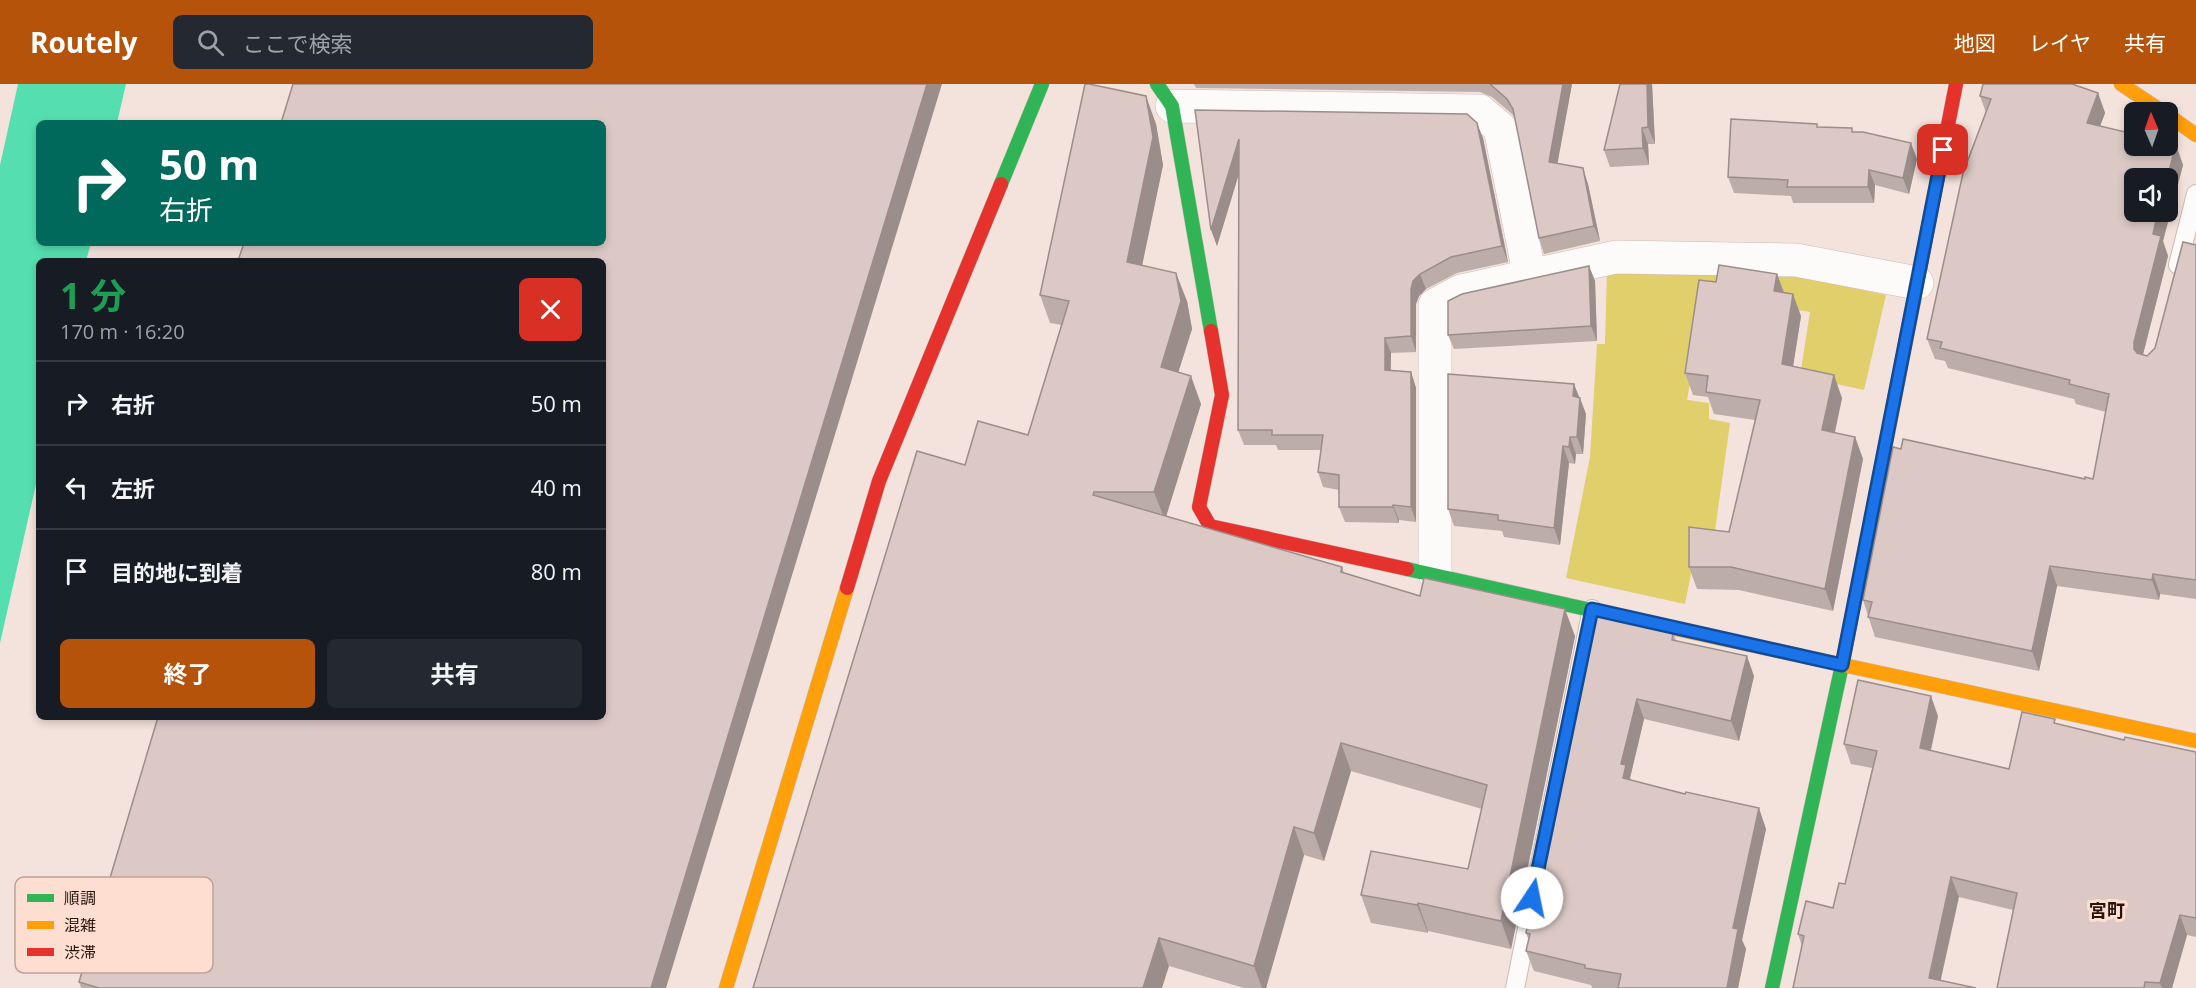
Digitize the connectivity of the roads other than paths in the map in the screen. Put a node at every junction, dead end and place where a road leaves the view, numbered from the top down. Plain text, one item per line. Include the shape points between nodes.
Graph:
1 (1042, 84) edge
2 (1956, 84) edge
3 (2121, 84) edge
4 (1165, 95) edge
5 (2148, 102) edge
6 (2178, 123) edge
7 (2196, 135) edge
8 (2196, 194) edge
9 (1530, 277) junction
10 (1917, 284) junction
11 (2173, 285) edge
12 (1435, 574) junction
13 (1592, 609) junction
14 (1842, 665) junction
15 (2196, 741) edge
16 (726, 988) edge
17 (1515, 988) edge
18 (1772, 988) edge

1 - 16 street via 879,481
2 - 10 street
3 - 5 street
4 - 9 street via 1480,111 1500,128
4 - 12 street via 1222,395 1199,507 1210,525
6 - 7 street
8 - 11 lane
9 - 10 street via 1616,257 1796,260
9 - 12 street via 1461,291 1435,304
10 - 14 street
12 - 13 street
13 - 14 street
13 - 17 lane
14 - 15 street
14 - 18 street

